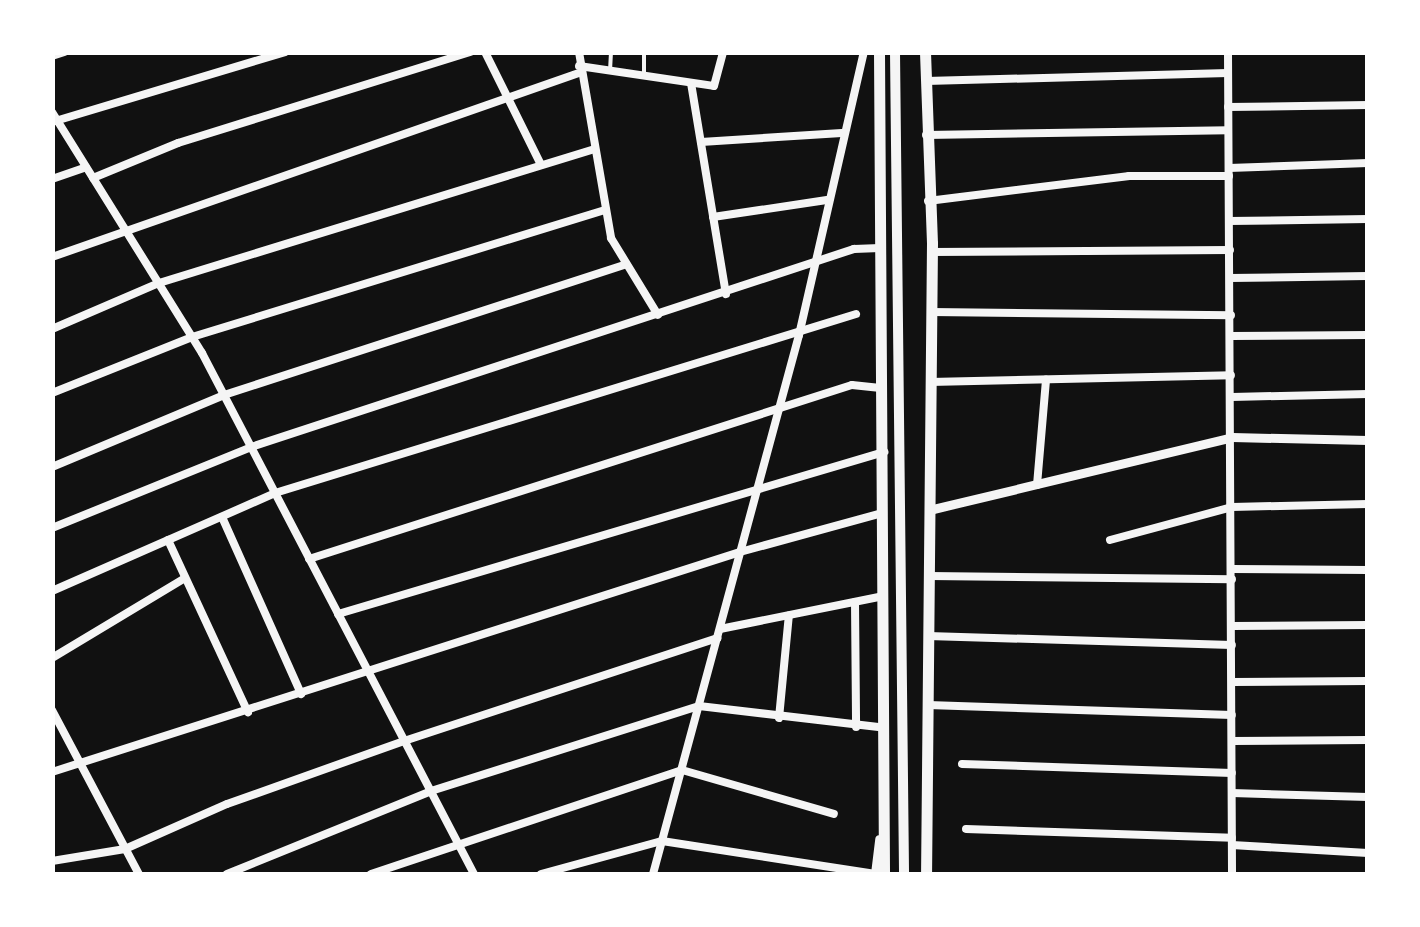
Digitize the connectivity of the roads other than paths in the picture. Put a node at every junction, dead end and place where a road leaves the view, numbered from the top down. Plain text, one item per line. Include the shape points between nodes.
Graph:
1 (64, 52) edge
2 (286, 52) edge
3 (470, 52) edge
4 (485, 52) edge
5 (579, 52) edge
6 (611, 52) edge
7 (644, 52) edge
8 (723, 52) edge
9 (864, 52) edge
10 (879, 52) edge
11 (896, 52) edge
12 (1228, 52) edge
13 (924, 54) edge
14 (52, 56) edge
15 (579, 70) junction
16 (610, 71) junction
17 (1228, 74) junction
18 (644, 76) junction
19 (926, 80) junction
20 (691, 83) junction
21 (505, 98) junction
22 (1368, 105) edge
23 (1228, 106) junction
24 (54, 118) edge
25 (1228, 130) junction
26 (842, 133) junction
27 (926, 136) junction
28 (701, 142) junction
29 (594, 149) junction
30 (1368, 163) edge
31 (86, 166) junction
32 (541, 166) junction
33 (1229, 172) junction
34 (93, 178) junction
35 (52, 179) edge
36 (827, 200) junction
37 (928, 201) junction
38 (605, 210) junction
39 (714, 217) junction
40 (1368, 219) edge
41 (1230, 221) junction
42 (124, 228) junction
43 (882, 248) junction
44 (1230, 250) junction
45 (932, 252) junction
46 (52, 257) edge
47 (626, 264) junction
48 (812, 266) junction
49 (1368, 276) edge
50 (1230, 278) junction
51 (159, 283) junction
52 (726, 294) junction
53 (931, 312) junction
54 (856, 314) dead end
55 (658, 315) junction
56 (1230, 315) junction
57 (52, 329) edge
58 (799, 335) junction
59 (1368, 335) edge
60 (1231, 336) junction
61 (192, 337) junction
62 (1231, 375) junction
63 (1046, 380) junction
64 (930, 382) junction
65 (883, 388) junction
66 (52, 392) edge
67 (1368, 394) edge
68 (224, 395) junction
69 (1232, 397) junction
70 (779, 409) junction
71 (1232, 437) junction
72 (1368, 440) edge
73 (251, 447) junction
74 (884, 452) junction
75 (52, 467) edge
76 (1038, 485) junction
77 (758, 488) junction
78 (275, 493) junction
79 (1368, 504) edge
80 (1232, 507) junction
81 (929, 510) junction
82 (884, 513) junction
83 (222, 516) junction
84 (52, 528) edge
85 (168, 540) junction
86 (1110, 540) dead end
87 (740, 552) junction
88 (310, 559) junction
89 (1368, 570) edge
90 (1232, 574) junction
91 (929, 576) junction
92 (185, 578) junction
93 (52, 591) edge
94 (884, 596) junction
95 (855, 602) junction
96 (338, 614) junction
97 (789, 615) junction
98 (1368, 625) edge
99 (1232, 626) junction
100 (718, 633) junction
101 (928, 636) junction
102 (1232, 646) junction
103 (52, 658) edge
104 (368, 672) junction
105 (1368, 681) edge
106 (1232, 682) junction
107 (301, 694) junction
108 (928, 705) junction
109 (699, 706) junction
110 (53, 710) edge
111 (248, 712) junction
112 (1232, 716) junction
113 (779, 718) junction
114 (856, 727) junction
115 (885, 728) junction
116 (404, 740) junction
117 (1368, 740) edge
118 (1232, 741) junction
119 (962, 764) dead end
120 (81, 767) junction
121 (682, 770) junction
122 (52, 772) edge
123 (1232, 773) junction
124 (886, 784) junction
125 (431, 792) junction
126 (1232, 793) junction
127 (1368, 796) edge
128 (834, 814) dead end
129 (966, 829) dead end
130 (457, 841) junction
131 (662, 841) junction
132 (1232, 842) junction
133 (125, 850) junction
134 (1368, 853) edge
135 (52, 861) edge
136 (139, 874) edge
137 (227, 874) edge
138 (372, 874) edge
139 (474, 874) edge
140 (542, 874) edge
141 (653, 874) edge
142 (875, 874) edge
143 (884, 874) edge
144 (904, 874) edge
145 (926, 874) edge
146 (1232, 874) edge

1 - 14 street
2 - 24 street
3 - 34 street via 178,143
4 - 21 street
5 - 15 street
6 - 16 lane
7 - 18 lane
8 - 20 street via 714,86
9 - 26 street
10 - 43 main road
11 - 144 main road
12 - 17 street
13 - 19 main road
15 - 16 street
15 - 21 street
15 - 29 street
16 - 18 street
17 - 19 street
17 - 23 street
18 - 20 street
19 - 27 main road
20 - 28 street
21 - 32 street
21 - 42 street
22 - 23 street
23 - 25 street
24 - 31 street
25 - 27 street
25 - 33 street
26 - 28 street
26 - 36 street
27 - 37 main road
28 - 39 street
29 - 32 street
29 - 38 street
30 - 33 street
31 - 34 street
31 - 35 street
32 - 51 street
33 - 37 street via 1129,176
33 - 41 street
34 - 42 street
36 - 39 street
36 - 48 street
37 - 45 main road
38 - 47 street
38 - 61 street
39 - 52 street
40 - 41 street
41 - 44 street
42 - 46 street
42 - 51 street
43 - 48 street via 854,248
43 - 65 main road
44 - 45 street
44 - 50 street
45 - 53 main road
47 - 55 street
47 - 68 street
48 - 52 street
48 - 58 street
49 - 50 street
50 - 56 street
51 - 57 street
51 - 61 street
52 - 55 street
53 - 56 street
53 - 64 main road
54 - 58 street
55 - 73 street
56 - 60 street
58 - 70 street
58 - 78 street
59 - 60 street
60 - 62 street
61 - 66 street
61 - 68 street
62 - 63 street
62 - 69 street
63 - 64 street
63 - 76 street
64 - 81 main road
65 - 70 street via 852,385
65 - 74 main road
67 - 69 street
68 - 73 street
68 - 75 street
69 - 71 street
70 - 77 street
70 - 88 street
71 - 72 street
71 - 76 street
71 - 80 street
73 - 78 street
73 - 84 street
74 - 77 street
74 - 82 main road
76 - 81 street
77 - 87 street
77 - 96 street
78 - 83 street
78 - 88 street
79 - 80 street
80 - 86 street
80 - 90 street
81 - 91 main road
82 - 87 street
82 - 94 main road
83 - 85 street
83 - 107 street
85 - 92 street
85 - 93 street
87 - 100 street
87 - 104 street
88 - 96 street
89 - 90 street
90 - 91 street
90 - 99 street
91 - 101 main road
92 - 103 street
92 - 111 street
94 - 95 street
94 - 115 main road
95 - 97 street
95 - 114 street
96 - 104 street
97 - 100 street
97 - 113 street
98 - 99 street
99 - 102 street
100 - 109 street
100 - 116 street
101 - 102 street
101 - 108 main road
102 - 106 street
104 - 107 street
104 - 116 street
105 - 106 street
106 - 112 street
107 - 111 street
108 - 112 street
108 - 145 main road
109 - 113 street
109 - 121 street
109 - 125 street
110 - 120 street
111 - 120 street
112 - 118 street
113 - 114 street
114 - 115 street
115 - 124 main road
116 - 125 street
116 - 133 street via 226,804
117 - 118 street
118 - 123 street
119 - 123 street
120 - 122 street
120 - 133 street
121 - 128 street
121 - 130 street
121 - 131 street
123 - 126 street
124 - 142 street
124 - 143 main road
125 - 130 street
125 - 137 street
126 - 127 street
126 - 132 street
129 - 132 street
130 - 138 street
130 - 139 street
131 - 140 street
131 - 141 street
131 - 142 street
132 - 134 street
132 - 146 street
133 - 135 street
133 - 136 street

